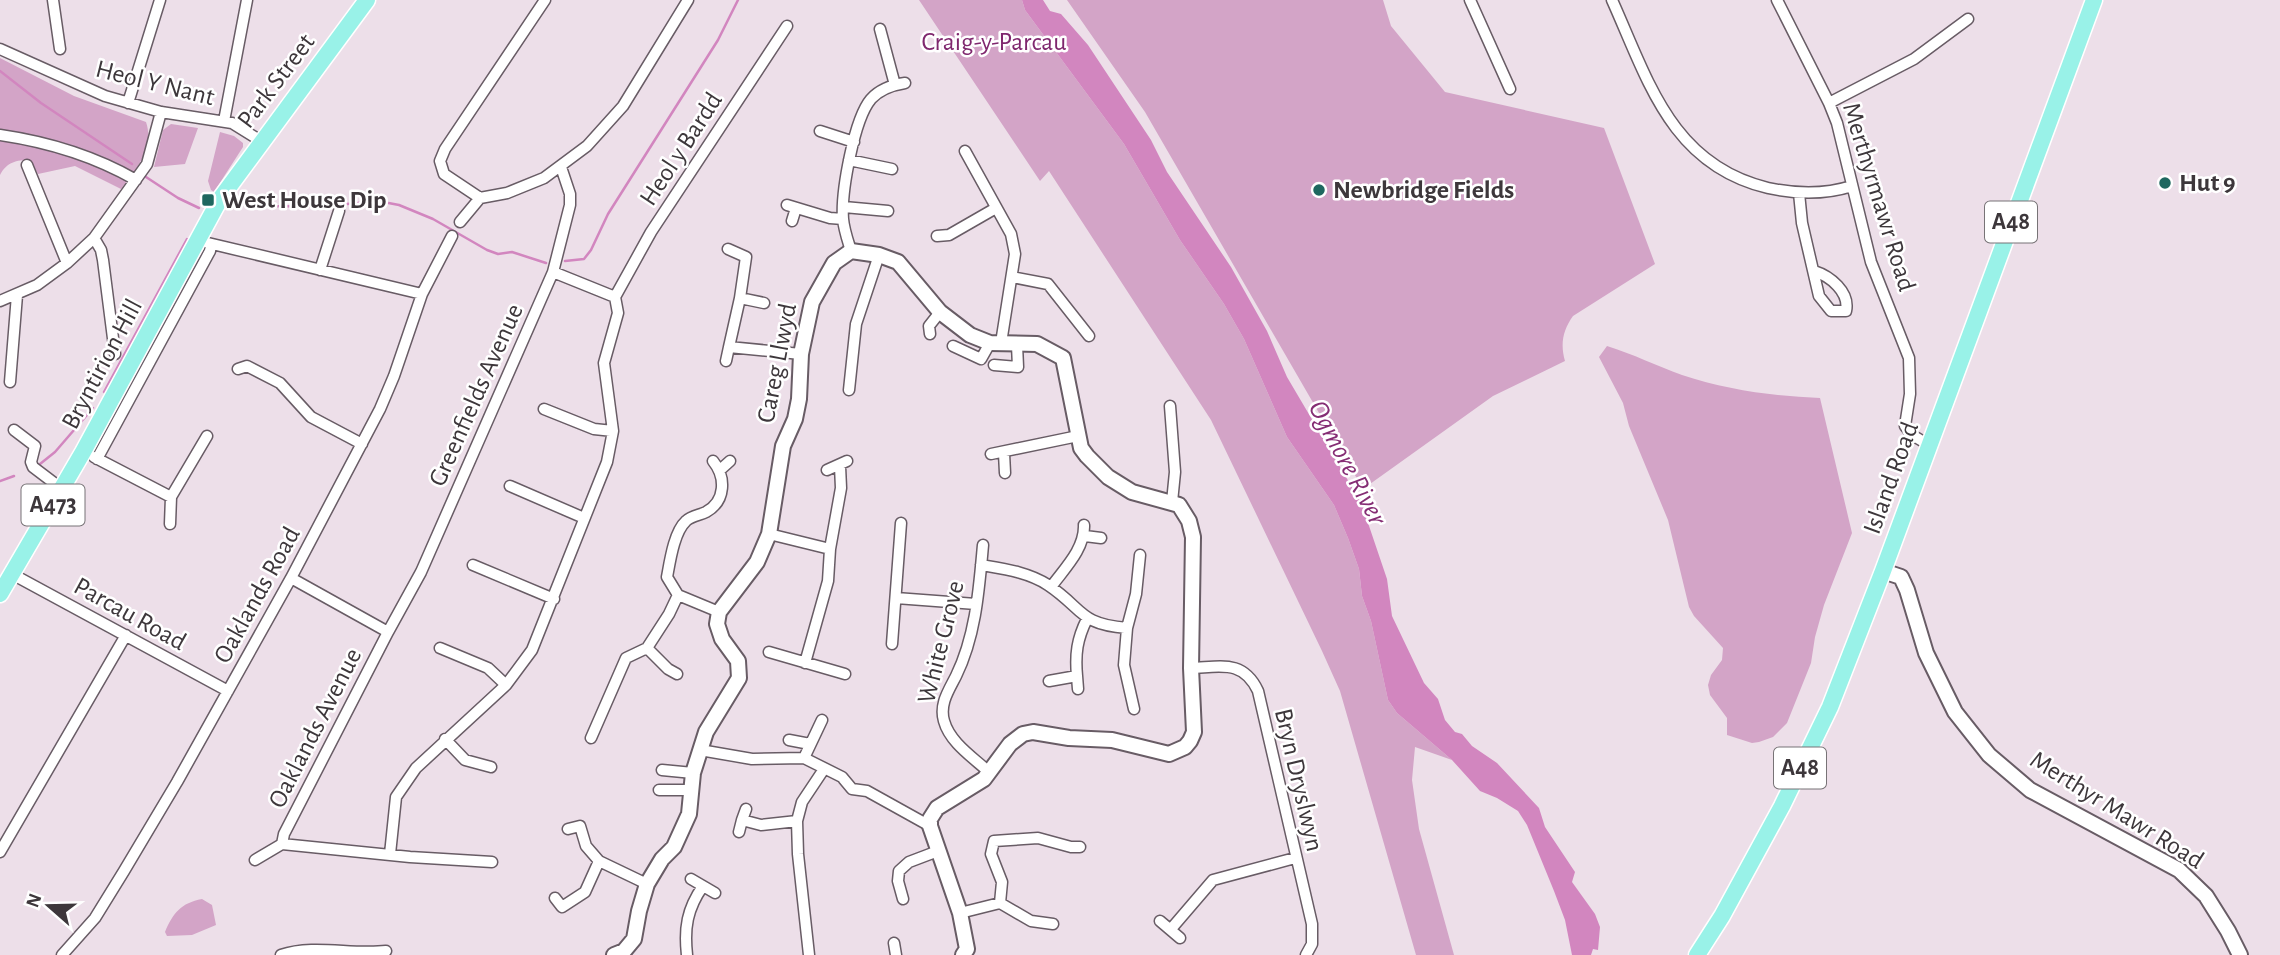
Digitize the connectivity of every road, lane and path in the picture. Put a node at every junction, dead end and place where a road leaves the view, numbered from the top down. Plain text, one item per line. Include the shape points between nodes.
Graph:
1 (53, 0) edge
2 (160, 0) edge
3 (247, 0) edge
4 (368, 0) edge
5 (545, 0) edge
6 (688, 0) edge
7 (1470, 0) edge
8 (1612, 0) edge
9 (1776, 0) edge
10 (2094, 0) edge
11 (1968, 19) dead end
12 (787, 26) dead end
13 (880, 29) dead end
14 (0, 49) edge
15 (60, 49) dead end
16 (1510, 89) dead end
17 (128, 103) junction
18 (1829, 103) junction
19 (161, 111) junction
20 (224, 121) junction
21 (820, 131) dead end
22 (0, 135) edge
23 (261, 141) junction
24 (854, 142) junction
25 (965, 151) dead end
26 (878, 154) dead end
27 (248, 159) joint
28 (849, 160) junction
29 (27, 165) dead end
30 (876, 166) junction
31 (561, 167) junction
32 (892, 169) dead end
33 (136, 180) junction
34 (1852, 186) junction
35 (1799, 193) junction
36 (480, 198) junction
37 (844, 207) junction
38 (996, 208) junction
39 (340, 211) dead end
40 (888, 211) dead end
41 (843, 219) junction
42 (460, 222) dead end
43 (792, 222) dead end
44 (452, 236) dead end
45 (937, 236) dead end
46 (94, 238) junction
47 (204, 241) junction
48 (728, 249) dead end
49 (851, 251) junction
50 (879, 255) junction
51 (67, 263) junction
52 (320, 270) junction
53 (1814, 271) dead end
54 (553, 272) junction
55 (1012, 277) junction
56 (422, 294) junction
57 (17, 295) junction
58 (615, 297) junction
59 (740, 298) junction
60 (0, 301) edge
61 (764, 303) dead end
62 (940, 312) junction
63 (930, 334) dead end
64 (1089, 336) dead end
65 (995, 343) junction
66 (1017, 345) junction
67 (953, 346) dead end
68 (729, 347) junction
69 (115, 354) dead end
70 (801, 354) junction
71 (726, 361) dead end
72 (243, 364) dead end
73 (994, 365) dead end
74 (10, 382) dead end
75 (849, 390) dead end
76 (1170, 406) dead end
77 (544, 409) dead end
78 (14, 430) dead end
79 (613, 430) junction
80 (207, 436) dead end
81 (1078, 436) junction
82 (362, 444) junction
83 (1929, 445) junction
84 (1004, 453) junction
85 (991, 454) dead end
86 (90, 455) junction
87 (713, 461) dead end
88 (730, 461) dead end
89 (720, 470) junction
90 (827, 470) dead end
91 (1005, 473) dead end
92 (510, 486) dead end
93 (62, 489) junction
94 (171, 497) junction
95 (1172, 502) junction
96 (584, 518) junction
97 (901, 523) dead end
98 (170, 524) dead end
99 (769, 534) junction
100 (1101, 538) dead end
101 (983, 545) dead end
102 (830, 548) junction
103 (1140, 555) dead end
104 (473, 565) dead end
105 (981, 565) junction
106 (1883, 571) junction
107 (12, 574) junction
108 (291, 578) junction
109 (1051, 587) junction
110 (0, 594) edge
111 (678, 595) junction
112 (554, 598) junction
113 (895, 598) junction
114 (976, 604) junction
115 (719, 612) junction
116 (1087, 620) junction
117 (1127, 628) junction
118 (388, 632) junction
119 (126, 635) junction
120 (892, 644) dead end
121 (440, 648) dead end
122 (647, 648) junction
123 (769, 652) dead end
124 (805, 663) junction
125 (1191, 668) junction
126 (677, 674) dead end
127 (845, 674) dead end
128 (1077, 676) junction
129 (1049, 681) dead end
130 (506, 685) junction
131 (1079, 689) dead end
132 (228, 691) junction
133 (1134, 709) dead end
134 (822, 720) dead end
135 (591, 738) dead end
136 (445, 739) junction
137 (789, 740) dead end
138 (810, 744) junction
139 (700, 750) junction
140 (804, 758) junction
141 (491, 767) dead end
142 (662, 769) dead end
143 (824, 769) junction
144 (693, 773) junction
145 (990, 773) junction
146 (659, 790) dead end
147 (692, 790) junction
148 (746, 809) dead end
149 (742, 820) junction
150 (797, 821) junction
151 (930, 826) junction
152 (568, 829) dead end
153 (739, 832) dead end
154 (282, 844) junction
155 (1080, 847) dead end
156 (938, 851) junction
157 (0, 852) edge
158 (390, 854) junction
159 (1295, 858) junction
160 (255, 860) dead end
161 (599, 861) junction
162 (492, 862) dead end
163 (691, 879) dead end
164 (647, 884) junction
165 (703, 887) junction
166 (715, 893) dead end
167 (555, 898) dead end
168 (903, 899) dead end
169 (1000, 903) junction
170 (960, 914) junction
171 (1160, 921) dead end
172 (1053, 925) dead end
173 (1171, 929) junction
174 (1180, 938) dead end
175 (894, 943) dead end
176 (386, 951) dead end
177 (373, 954) edge
178 (62, 955) edge
179 (281, 955) edge
180 (614, 955) edge
181 (687, 955) edge
182 (809, 955) edge
183 (896, 955) edge
184 (963, 955) edge
185 (1307, 955) edge
186 (1697, 955) edge
187 (2240, 955) edge

1 - 15 street
2 - 17 street
3 - 20 street
4 - 23 main road, Park Street / A473
5 - 36 street via 440,161 444,174
6 - 31 street via 623,106
7 - 16 street
8 - 35 street via 1664,114 1686,142 1739,178
9 - 18 street, Merthyrmawr Road
10 - 83 main road, Island Road / A48
11 - 18 street via 1914,59
12 - 58 street, Heol y Bardd via 658,220
13 - 24 street via 900,84 872,97
14 - 17 street, Heol Y Nant via 81,87
17 - 19 street, Heol Y Nant
18 - 34 street, Merthyrmawr Road
19 - 20 street, Heol Y Nant
19 - 33 street via 152,150
20 - 23 street, Heol Y Nant
21 - 24 street
22 - 33 street via 51,145 108,164
23 - 27 main road, Park Street / A473
24 - 28 street
25 - 38 street
26 - 30 street
27 - 47 main road, Bryntirion Hill / A473 via 220,199
28 - 30 street
28 - 37 street
29 - 51 street
30 - 32 street
31 - 36 street via 507,193
31 - 54 street, Greenfields Avenue via 570,205
33 - 46 street
34 - 35 street
34 - 83 street, Merthyrmawr Road via 1871,262 1909,358 1905,426
35 - 53 street
36 - 42 street
37 - 40 street
37 - 41 street
38 - 45 street via 950,239
38 - 55 street via 1011,233 1015,254
39 - 52 street
41 - 43 street via 792,206
41 - 49 street
44 - 56 street, Oaklands Road
46 - 51 street
46 - 69 street via 103,260
47 - 52 street
47 - 86 main road, Bryntirion Hill / A473
48 - 59 street via 746,257
49 - 50 street
49 - 70 street, Careg Llwyd via 834,263 812,302
50 - 62 street via 898,262
50 - 75 street via 856,324
51 - 57 street
52 - 56 street
54 - 58 street
54 - 118 street, Greenfields Avenue via 421,572
55 - 64 street via 1048,284
55 - 65 street
56 - 82 street, Oaklands Road via 394,376
57 - 60 street
57 - 74 street
58 - 79 street, Heol y Bardd via 618,313 604,363
59 - 61 street
59 - 68 street
62 - 63 street via 929,326
62 - 65 street via 970,335
65 - 66 street
65 - 67 street via 981,359
66 - 73 street via 1018,367
66 - 81 street via 1037,344 1063,358
68 - 70 street
68 - 71 street
70 - 99 street, Careg Llwyd via 799,399 783,446
72 - 82 street via 280,383 311,417
76 - 95 street via 1175,472
77 - 79 street via 594,429
78 - 93 street via 35,446 33,467
79 - 96 street, Heol y Bardd via 607,462
80 - 94 street
81 - 84 street
81 - 95 street via 1081,448 1108,477 1132,492
82 - 108 street, Oaklands Road
83 - 106 main road, Island Road / A48
84 - 85 street
84 - 91 street
86 - 93 main road, Bryntirion Hill / A473
86 - 94 street
87 - 89 street
88 - 89 street
89 - 111 street via 723,485 719,499 709,510 686,521 673,546 667,577
90 - 102 street via 843,463
92 - 96 street
93 - 107 main road, Bryntirion Hill / A473
94 - 98 street
95 - 125 street via 1184,511 1193,537
96 - 112 street, Heol y Bardd
97 - 113 street
99 - 102 street
99 - 115 street, Careg Llwyd via 757,562
100 - 109 street via 1084,531 1082,544
101 - 105 street, White Grove
102 - 124 street via 828,581
103 - 117 street
104 - 112 street
105 - 109 street via 1021,573
105 - 114 street, White Grove
106 - 186 main road, Island Road / A48 via 1830,707 1782,806
106 - 187 street, Merthyr Mawr Road via 1901,577 1926,653 1955,712 1989,755 2030,790 2179,870 2206,895
107 - 110 main road, Bryntirion Hill / A473
107 - 119 street, Parcau Road
108 - 118 street
108 - 132 street, Oaklands Road
109 - 116 street
111 - 115 street
111 - 122 street
112 - 130 street, Heol y Bardd via 532,650
113 - 114 street
113 - 120 street
114 - 145 street, White Grove via 968,642 944,700 943,718 956,741
115 - 139 street via 717,624 738,661 739,678 711,722
116 - 117 street
116 - 128 street via 1075,653
117 - 133 street via 1124,665
118 - 154 street, Oaklands Avenue via 289,822
119 - 132 street, Parcau Road
119 - 157 street
121 - 130 street via 488,668
122 - 126 street
122 - 135 street via 626,658
123 - 124 street
124 - 127 street
125 - 145 street via 1194,732 1176,752 1033,732 1016,738
125 - 159 street, Bryn Dryslwyn via 1236,668 1252,677
128 - 129 street
128 - 131 street
130 - 136 street, Heol y Bardd
132 - 178 street, Oaklands Road via 95,918
134 - 138 street
136 - 141 street via 466,760
136 - 158 street, Heol y Bardd via 396,797
137 - 138 street
138 - 140 street
139 - 140 street via 752,759
139 - 144 street
140 - 143 street
142 - 144 street
143 - 150 street via 802,802
143 - 151 street via 852,789 867,791
144 - 147 street
145 - 151 street via 937,808
146 - 147 street
147 - 164 street via 681,832
148 - 149 street
149 - 150 street via 761,825
149 - 153 street
150 - 182 street
151 - 156 street
152 - 161 street via 580,826 586,846
154 - 158 street, Oaklands Avenue
154 - 160 street, Oaklands Avenue
155 - 169 street via 1038,838 994,841 991,854 1002,882
156 - 168 street via 898,871
156 - 170 street
158 - 162 street, Oaklands Avenue
159 - 173 street via 1213,880
159 - 185 street, Bryn Dryslwyn via 1312,925
161 - 164 street
161 - 167 street via 585,892 562,907
163 - 165 street
164 - 180 street via 634,939
165 - 166 street
165 - 181 street via 685,922
169 - 170 street
169 - 172 street via 1031,921
170 - 184 street via 967,949
171 - 173 street
173 - 174 street
175 - 183 street
176 - 177 street
177 - 179 street via 294,951

